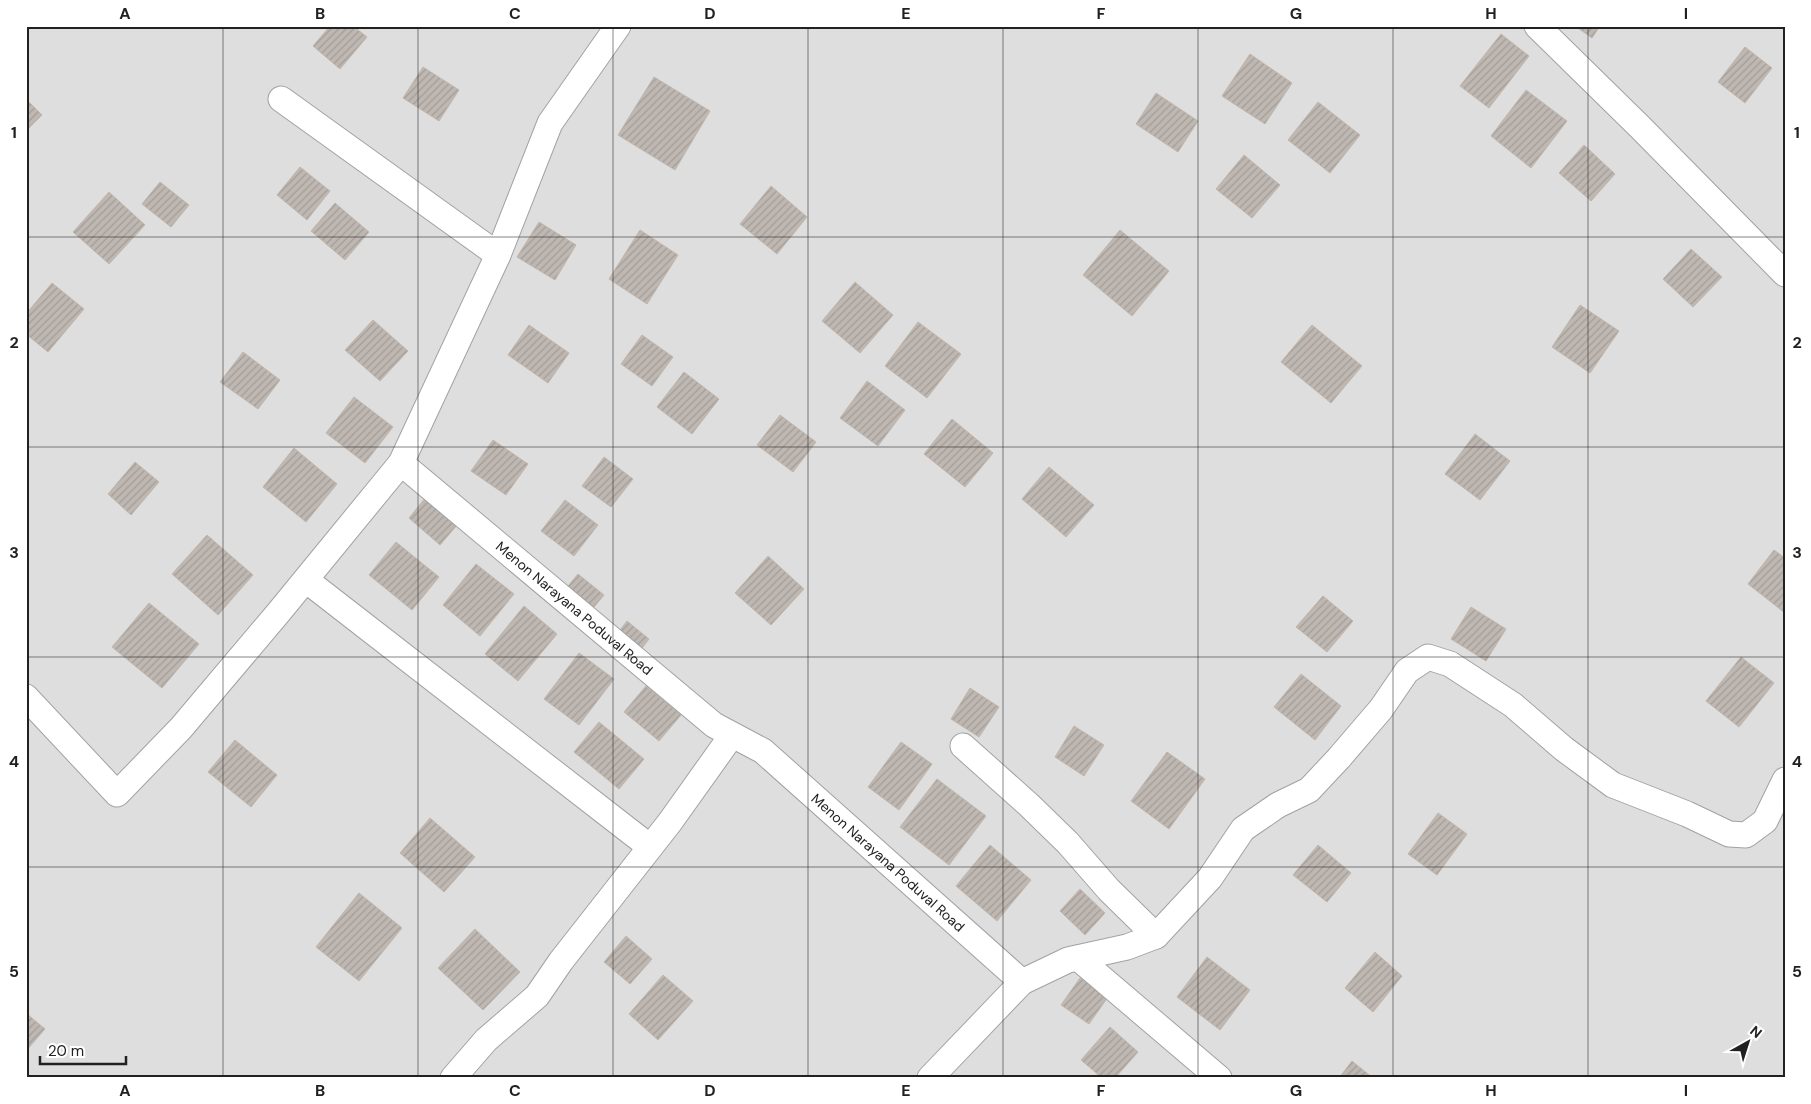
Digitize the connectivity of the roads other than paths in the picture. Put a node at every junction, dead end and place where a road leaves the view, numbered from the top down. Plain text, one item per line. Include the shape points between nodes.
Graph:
1 (618, 26) edge
2 (1537, 26) edge
3 (282, 99) dead end
4 (498, 256) junction
5 (1785, 274) edge
6 (401, 463) junction
7 (306, 580) junction
8 (26, 697) edge
9 (732, 735) junction
10 (963, 746) dead end
11 (1785, 780) edge
12 (650, 847) junction
13 (1156, 936) junction
14 (1078, 958) junction
15 (1022, 982) junction
16 (453, 1078) edge
17 (930, 1078) edge
18 (1220, 1078) edge

1 - 4 street via 550,123
2 - 5 street
3 - 4 street
4 - 6 street
6 - 7 street
6 - 9 street, Menon Narayana Poduval Road via 714,725
7 - 8 street via 180,728 117,794
7 - 12 street
9 - 12 street
9 - 15 street, Menon Narayana Poduval Road via 763,751
10 - 13 street via 1055,830
11 - 13 street via 1764,821 1746,835 1729,834 1613,785 1513,705 1450,664 1428,657 1407,671 1382,709 1309,790 1278,805 1243,830 1210,878
12 - 16 street via 561,960 537,996 486,1040
13 - 14 street via 1127,947
14 - 15 street
14 - 18 street
15 - 17 street

